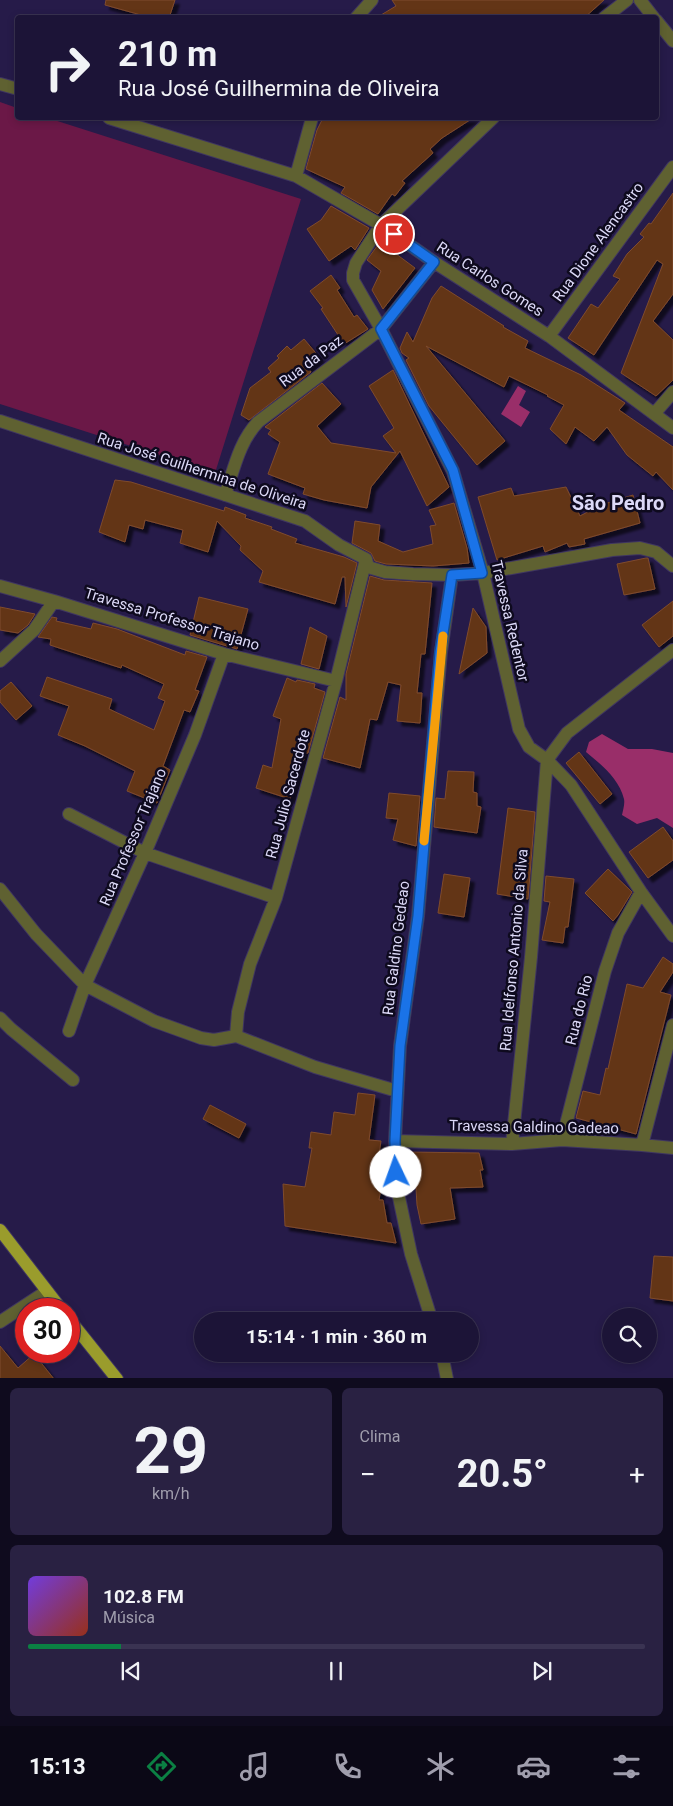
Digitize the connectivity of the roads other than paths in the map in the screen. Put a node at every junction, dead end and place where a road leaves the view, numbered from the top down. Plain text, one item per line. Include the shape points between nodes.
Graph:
1 (372, 0) edge
2 (627, 0) edge
3 (640, 0) edge
4 (359, 15) edge
5 (608, 15) edge
6 (652, 15) edge
7 (659, 24) edge
8 (673, 40) edge
9 (0, 84) edge
10 (15, 88) edge
11 (115, 120) edge
12 (311, 120) edge
13 (491, 120) edge
14 (673, 167) edge
15 (296, 176) junction
16 (381, 224) junction
17 (434, 262) junction
18 (381, 329) junction
19 (549, 336) junction
20 (673, 392) edge
21 (654, 414) junction
22 (0, 421) edge
23 (673, 428) edge
24 (225, 495) junction
25 (366, 559) junction
26 (673, 566) edge
27 (482, 573) junction
28 (452, 575) junction
29 (0, 586) edge
30 (54, 601) junction
31 (673, 650) edge
32 (224, 654) junction
33 (0, 661) edge
34 (336, 681) junction
35 (547, 760) junction
36 (69, 814) dead end
37 (145, 853) junction
38 (0, 889) edge
39 (640, 892) junction
40 (276, 898) junction
41 (673, 936) edge
42 (85, 985) junction
43 (0, 1018) edge
44 (673, 1024) edge
45 (69, 1031) dead end
46 (236, 1036) junction
47 (73, 1080) dead end
48 (397, 1091) junction
49 (562, 1140) junction
50 (395, 1141) junction
51 (512, 1144) junction
52 (642, 1145) junction
53 (673, 1148) edge
54 (0, 1230) edge
55 (46, 1291) junction
56 (52, 1298) edge
57 (429, 1312) edge
58 (0, 1322) edge
59 (80, 1333) edge
60 (444, 1362) edge
61 (117, 1378) edge
62 (447, 1378) edge

1 - 4 street
2 - 5 street
3 - 6 street
7 - 8 street
9 - 10 street
11 - 15 street, Rua Carlos Gomes
12 - 15 street
13 - 16 street
14 - 19 street, Rua Dione Alencastro
15 - 16 street, Rua Carlos Gomes
16 - 17 street, Rua Carlos Gomes
16 - 18 street, Travessa Redentor via 353,273 353,280
17 - 18 street, Rua da Paz
17 - 19 street, Rua Carlos Gomes
18 - 24 street, Rua da Paz via 250,430
18 - 27 street, Travessa Redentor via 453,470
19 - 21 street, Rua Carlos Gomes
20 - 21 street
21 - 23 street, Rua Carlos Gomes
22 - 24 street, Rua José Guilhermina de Oliveira
24 - 25 street, Rua José Guilhermina de Oliveira via 305,521
25 - 28 street, Rua José Guilhermina de Oliveira via 368,567 385,572
25 - 34 street, Rua Julio Sacerdote
26 - 27 street, Rua José Guilhermina de Oliveira via 656,552 640,548
27 - 28 street, Rua José Guilhermina de Oliveira
27 - 35 street, Travessa Redentor via 519,729 524,740
28 - 48 street, Rua Galdino Gedeao via 440,652 418,916
29 - 30 street, Travessa Professor Trajano
30 - 32 street, Travessa Professor Trajano
30 - 33 street via 34,630
31 - 35 street via 567,733
32 - 34 street, Travessa Professor Trajano
32 - 37 street, Rua Professor Trajano
34 - 40 street, Rua Julio Sacerdote
35 - 39 street via 571,785
35 - 51 street, Rua Idelfonso Antonio da Silva
36 - 37 street
37 - 40 street
37 - 42 street, Rua Professor Trajano
38 - 42 street via 36,934
39 - 41 street
39 - 49 street, Rua do Rio via 615,941 605,971
40 - 46 street, Rua Julio Sacerdote via 250,964 238,1012
42 - 45 street, Rua Professor Trajano
42 - 46 street via 154,1020 201,1038 214,1040
43 - 47 street
44 - 52 street
46 - 48 street via 316,1067
48 - 50 street, Rua Galdino Gedeao
49 - 51 street, Travessa Galdino Gadeao
49 - 52 street, Travessa Galdino Gadeao
50 - 51 street, Travessa Galdino Gadeao
50 - 57 street, Rua Galdino Gedeao via 397,1188 411,1254
52 - 53 street, Travessa Galdino Gadeao
54 - 55 main road
55 - 56 main road
55 - 58 street
59 - 61 main road
60 - 62 street

